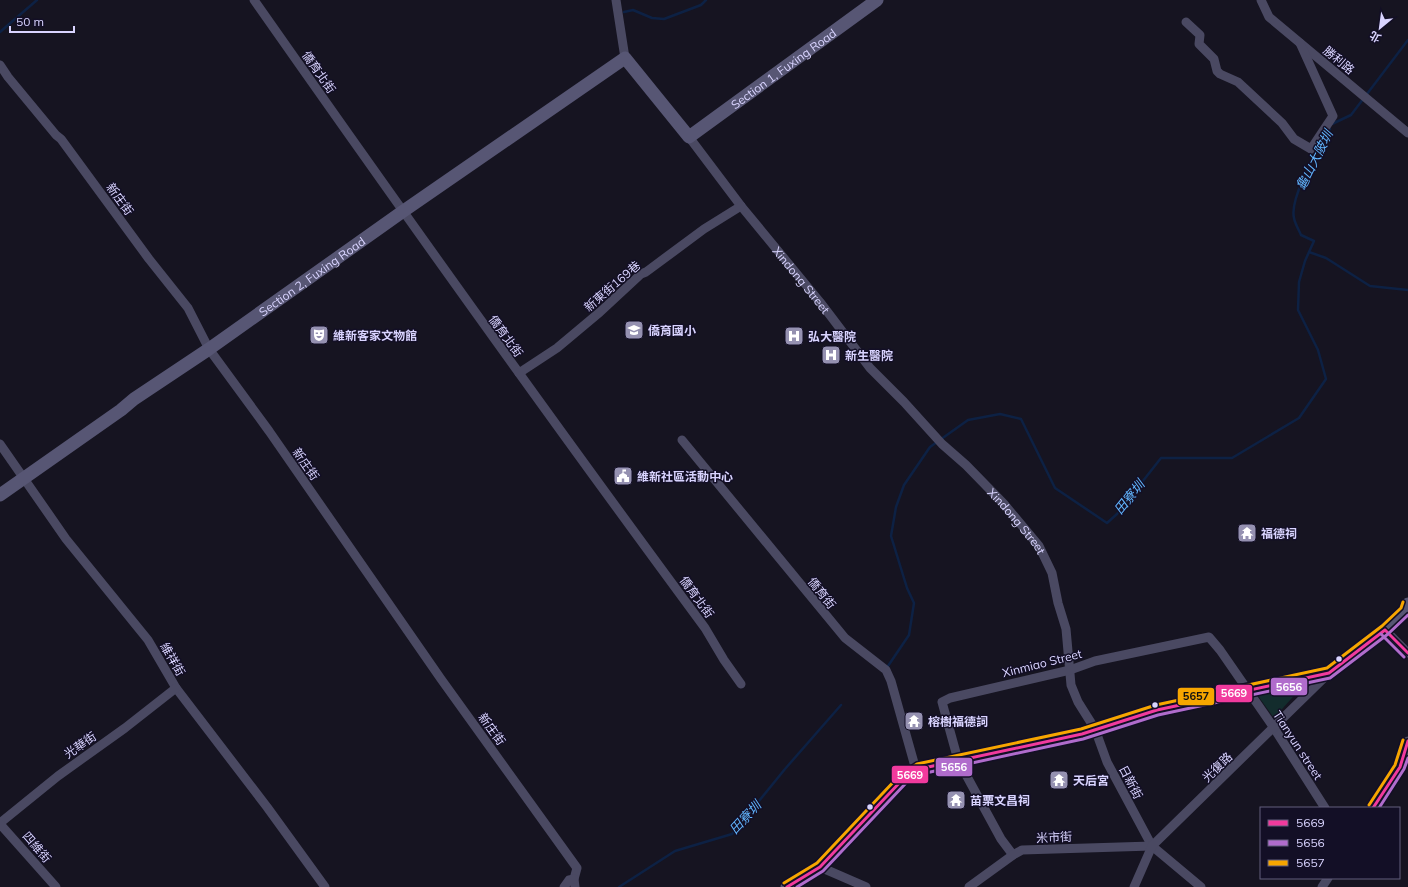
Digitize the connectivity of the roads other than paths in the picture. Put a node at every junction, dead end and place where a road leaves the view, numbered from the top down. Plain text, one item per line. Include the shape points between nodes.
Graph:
1 (254, 0) edge
2 (616, 0) edge
3 (877, 0) edge
4 (1261, 0) edge
5 (1186, 22) dead end
6 (1300, 43) junction
7 (625, 58) junction
8 (0, 65) edge
9 (1408, 133) edge
10 (689, 137) junction
11 (741, 206) junction
12 (402, 212) junction
13 (209, 349) junction
14 (518, 374) junction
15 (682, 440) dead end
16 (0, 444) edge
17 (23, 478) junction
18 (0, 495) edge
19 (1408, 604) edge
20 (1385, 630) junction
21 (1208, 636) joint
22 (1408, 653) edge
23 (1070, 670) junction
24 (1330, 673) junction
25 (741, 684) dead end
26 (176, 688) junction
27 (1247, 690) junction
28 (1094, 728) junction
29 (1274, 728) junction
30 (1408, 741) edge
31 (958, 760) junction
32 (916, 770) junction
33 (1324, 807) edge
34 (1374, 807) edge
35 (0, 824) edge
36 (1152, 846) junction
37 (1012, 855) junction
38 (820, 867) junction
39 (575, 884) edge
40 (56, 887) edge
41 (325, 887) edge
42 (564, 887) edge
43 (787, 887) edge
44 (866, 887) edge
45 (969, 887) edge
46 (1134, 887) edge
47 (1201, 887) edge

1 - 12 street, 僑育北街
2 - 7 street
3 - 10 street, Section 1, Fuxing Road
4 - 6 street, 勝利路 via 1269,17
5 - 6 street via 1200,35 1199,44 1214,58 1217,71 1238,82 1282,123 1294,139 1311,149 1333,116
6 - 9 street, 勝利路
7 - 10 street, Xindong Street
7 - 12 street, Section 2, Fuxing Road
8 - 13 street, 新庄街 via 61,139 188,308
10 - 11 street, Xindong Street
11 - 14 street, 新東街169巷 via 641,274 557,348
11 - 23 street, Xindong Street via 870,368 942,444 1004,504 1039,546 1052,573 1066,629
12 - 13 street, Section 2, Fuxing Road
12 - 14 street, 僑育北街
13 - 17 street, Section 2, Fuxing Road
13 - 39 street, 新庄街 via 577,868
14 - 25 street, 僑育北街 via 705,628
15 - 32 street, 僑育街 via 845,638 886,670
16 - 17 street, 維祥街
17 - 18 street, Section 2, Fuxing Road
17 - 26 street, 維祥街 via 66,539 148,640
19 - 20 street via 1405,611
20 - 22 street
20 - 24 street
21 - 23 street, Xinmiao Street via 1095,661
21 - 27 street, Tianyun street
23 - 28 street, 日新街 via 1071,685 1078,702
23 - 31 street, Xinmiao Street via 942,702
24 - 27 street
24 - 29 street, 光復路
26 - 35 street, 光華街 via 58,776
26 - 41 street, 維祥街
27 - 28 street via 1157,710
27 - 29 street, Tianyun street
28 - 31 street via 1082,734
28 - 36 street, 日新街 via 1107,762
29 - 33 street, Tianyun street
29 - 36 street, 光復路
30 - 34 street via 1400,767
31 - 32 street
31 - 37 street
32 - 38 street via 903,779
35 - 40 street, 四維街
36 - 37 street, 米市街 via 1022,850
36 - 46 street, 光復路
36 - 47 street, 日新街
37 - 45 street, 米市街
38 - 43 street
38 - 44 street
39 - 42 street via 569,880

